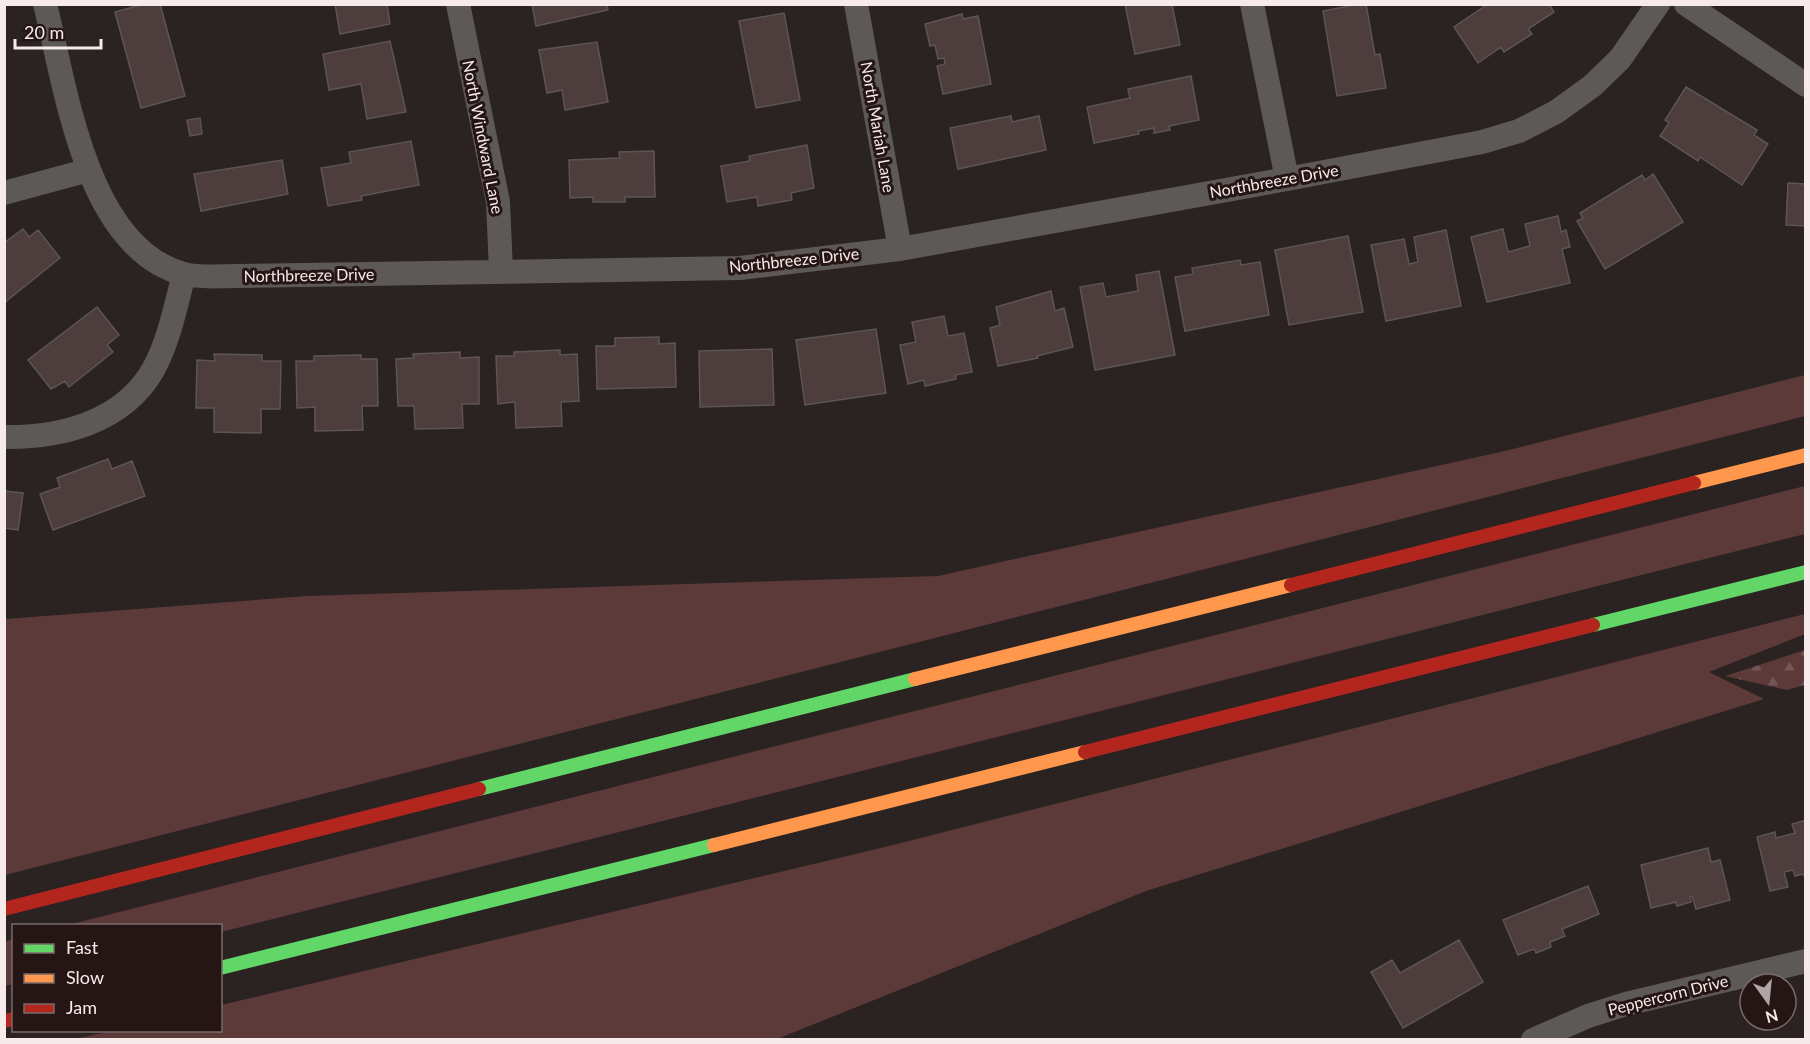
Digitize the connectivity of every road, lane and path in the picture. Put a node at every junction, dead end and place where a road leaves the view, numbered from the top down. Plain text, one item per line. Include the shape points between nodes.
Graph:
1 (45, 4) edge
2 (458, 4) edge
3 (856, 4) edge
4 (1252, 4) edge
5 (1658, 4) edge
6 (1686, 4) edge
7 (1806, 85) edge
8 (89, 170) junction
9 (1287, 179) junction
10 (4, 193) edge
11 (900, 249) junction
12 (501, 271) junction
13 (184, 274) junction
14 (4, 437) edge
15 (1806, 455) edge
16 (1806, 572) edge
17 (4, 909) edge
18 (1806, 961) edge
19 (222, 968) edge
20 (1533, 1040) edge

1 - 8 street, Northbreeze Drive
2 - 12 street, North Windward Lane via 498,202
3 - 11 street, North Mariah Lane
4 - 9 street
5 - 9 street, Northbreeze Drive via 1620,59 1592,87 1556,112 1519,130 1482,142
6 - 7 street
8 - 10 street
8 - 13 street, Northbreeze Drive via 103,203 124,234 149,257
9 - 11 street, Northbreeze Drive
11 - 12 street, Northbreeze Drive via 740,268
12 - 13 street, Northbreeze Drive
13 - 14 street via 165,342 153,370 136,393 110,415 82,426 48,434
15 - 17 highway
16 - 19 highway
18 - 20 street, Peppercorn Drive via 1626,1004

